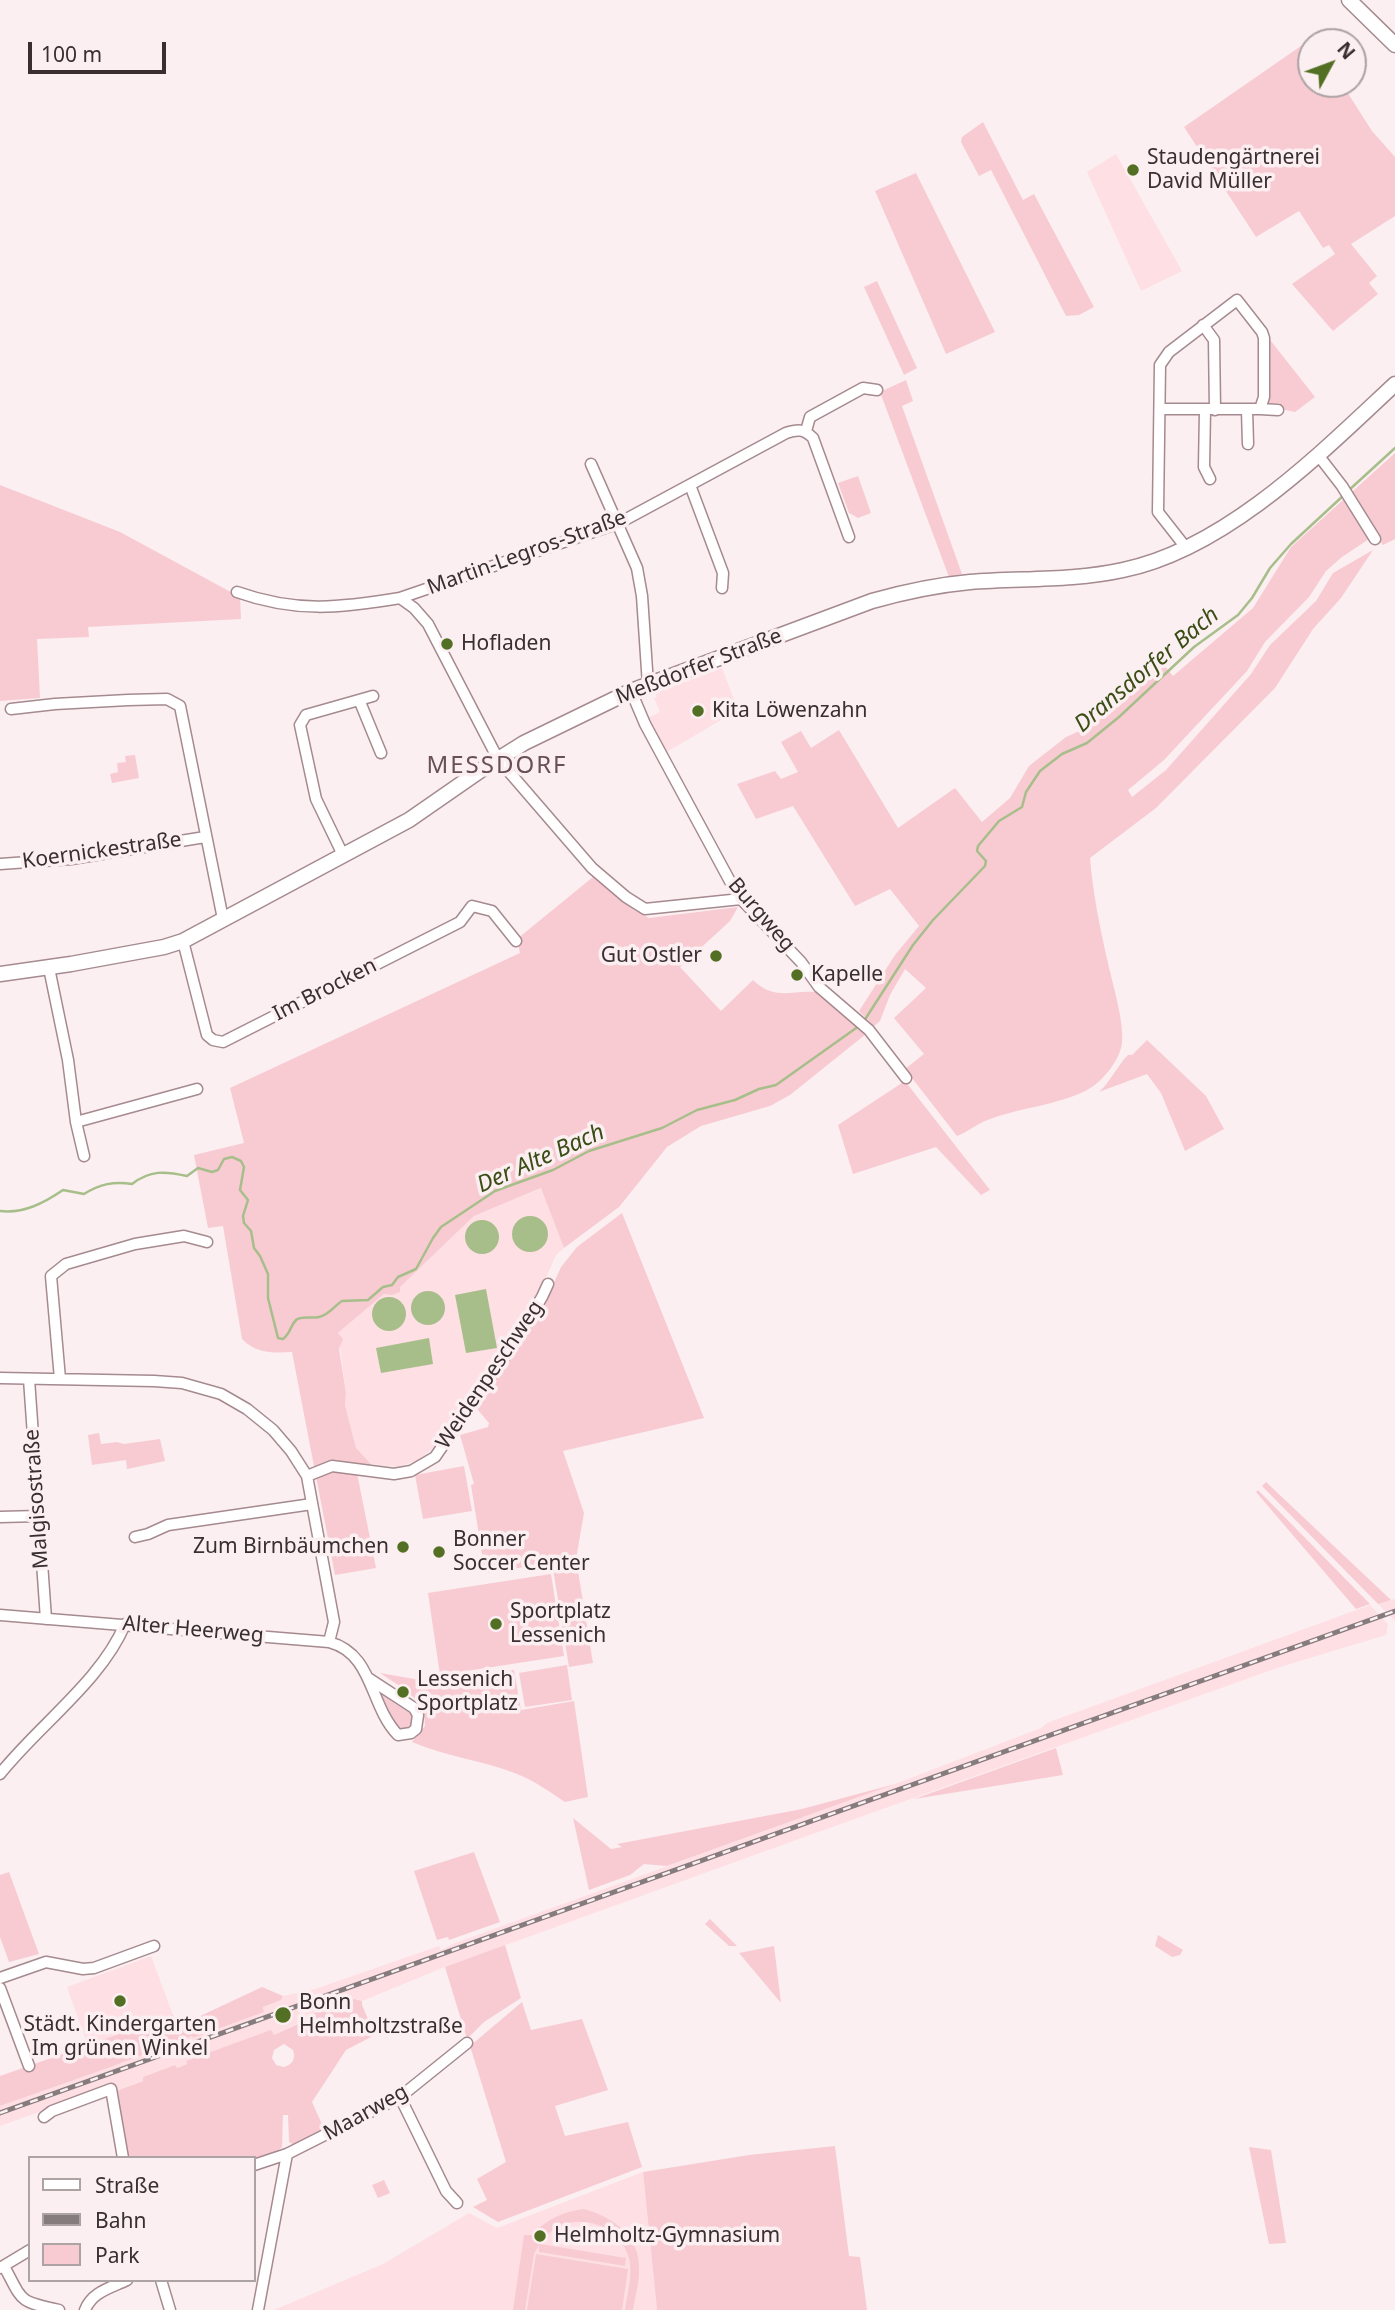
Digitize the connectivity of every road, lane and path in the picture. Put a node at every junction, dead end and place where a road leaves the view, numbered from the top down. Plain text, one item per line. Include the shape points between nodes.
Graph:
1 (1349, 0) edge
2 (1395, 45) edge
3 (1203, 325) junction
4 (1395, 383) edge
5 (877, 390) dead end
6 (1160, 409) junction
7 (1260, 409) junction
8 (1210, 410) junction
9 (1247, 410) junction
10 (1279, 410) dead end
11 (806, 431) junction
12 (1248, 444) dead end
13 (1318, 455) junction
14 (591, 464) dead end
15 (1210, 478) dead end
16 (690, 485) junction
17 (619, 523) junction
18 (849, 537) dead end
19 (1375, 539) dead end
20 (1187, 549) junction
21 (722, 588) dead end
22 (237, 592) dead end
23 (400, 598) junction
24 (648, 685) junction
25 (631, 691) junction
26 (373, 696) dead end
27 (360, 702) junction
28 (10, 709) dead end
29 (381, 753) dead end
30 (498, 759) junction
31 (205, 837) junction
32 (343, 855) junction
33 (0, 864) edge
34 (741, 899) junction
35 (223, 919) junction
36 (183, 941) junction
37 (516, 941) dead end
38 (49, 968) junction
39 (0, 974) edge
40 (906, 1078) dead end
41 (197, 1089) dead end
42 (76, 1122) junction
43 (84, 1156) dead end
44 (207, 1242) dead end
45 (548, 1284) dead end
46 (0, 1378) edge
47 (29, 1379) junction
48 (60, 1379) junction
49 (307, 1476) junction
50 (312, 1504) junction
51 (39, 1516) junction
52 (0, 1517) edge
53 (135, 1537) dead end
54 (0, 1615) edge
55 (46, 1619) junction
56 (125, 1624) junction
57 (329, 1642) junction
58 (368, 1678) junction
59 (0, 1774) edge
60 (154, 1947) dead end
61 (0, 1978) edge
62 (0, 1988) edge
63 (467, 2043) dead end
64 (29, 2066) dead end
65 (400, 2096) junction
66 (44, 2117) dead end
67 (287, 2154) junction
68 (123, 2156) edge
69 (256, 2164) edge
70 (457, 2203) dead end
71 (28, 2251) edge
72 (2, 2267) edge
73 (123, 2282) edge
74 (162, 2282) edge
75 (59, 2310) edge
76 (85, 2310) edge
77 (170, 2310) edge
78 (258, 2310) edge

1 - 2 street
3 - 6 street via 1160,365
3 - 7 street via 1237,300 1262,332 1264,397
3 - 8 street via 1214,340
4 - 13 street, Meßdorfer Straße
5 - 11 street via 863,388 810,417
6 - 8 street
6 - 20 street via 1158,512
7 - 9 street
7 - 10 street
8 - 9 street
8 - 15 street via 1204,467
9 - 12 street
11 - 16 street, Martin-Legros-Straße via 786,433
11 - 18 street via 813,438
13 - 19 street
13 - 20 street, Meßdorfer Straße via 1283,486
14 - 17 street
16 - 17 street, Martin-Legros-Straße
16 - 21 street via 723,573
17 - 23 street, Martin-Legros-Straße
17 - 24 street via 640,582
20 - 24 street, Meßdorfer Straße via 1123,570 903,592
22 - 23 street, Martin-Legros-Straße via 283,606 348,607
23 - 30 street via 428,624
24 - 25 street, Meßdorfer Straße
25 - 30 street, Meßdorfer Straße
25 - 34 street, Burgweg
26 - 27 street
27 - 29 street
27 - 32 street via 306,715 300,725 316,799
28 - 31 street via 174,701 180,706
30 - 32 street, Meßdorfer Straße via 409,820
30 - 34 street via 592,868 637,905 645,909
31 - 33 street, Koernickestraße via 71,859
31 - 35 street
32 - 35 street, Meßdorfer Straße
34 - 40 street, Burgweg via 819,987 869,1030
35 - 36 street, Meßdorfer Straße
36 - 37 street, Im Brocken via 207,1035 223,1042 460,922 472,906 492,911
36 - 38 street, Meßdorfer Straße
38 - 39 street, Meßdorfer Straße
38 - 42 street
41 - 42 street
42 - 43 street
44 - 48 street via 184,1236 135,1244 66,1264 51,1276
45 - 49 street, Weidenpeschweg via 519,1335 427,1464 394,1474 332,1466
46 - 47 street
47 - 48 street
47 - 51 street, Malgisostraße
48 - 49 street via 182,1383 221,1394 273,1430
49 - 50 street
50 - 53 street via 168,1525
50 - 57 street via 334,1622
51 - 52 street
51 - 55 street, Malgisostraße
54 - 55 street, Alter Heerweg
55 - 56 street, Alter Heerweg
56 - 57 street, Alter Heerweg
56 - 59 street via 116,1645 94,1672
57 - 58 street, Alter Heerweg via 353,1654
58 - 58 street, Alter Heerweg via 388,1724 398,1735 416,1729 414,1708
60 - 61 street via 136,1946 94,1968 46,1962
62 - 64 street
63 - 65 street, Maarweg
65 - 67 street, Maarweg
65 - 70 street via 446,2191
66 - 68 street via 111,2089
67 - 69 street, Maarweg
67 - 78 street
71 - 72 street
72 - 75 street via 21,2299
73 - 76 street via 98,2293
74 - 77 street

